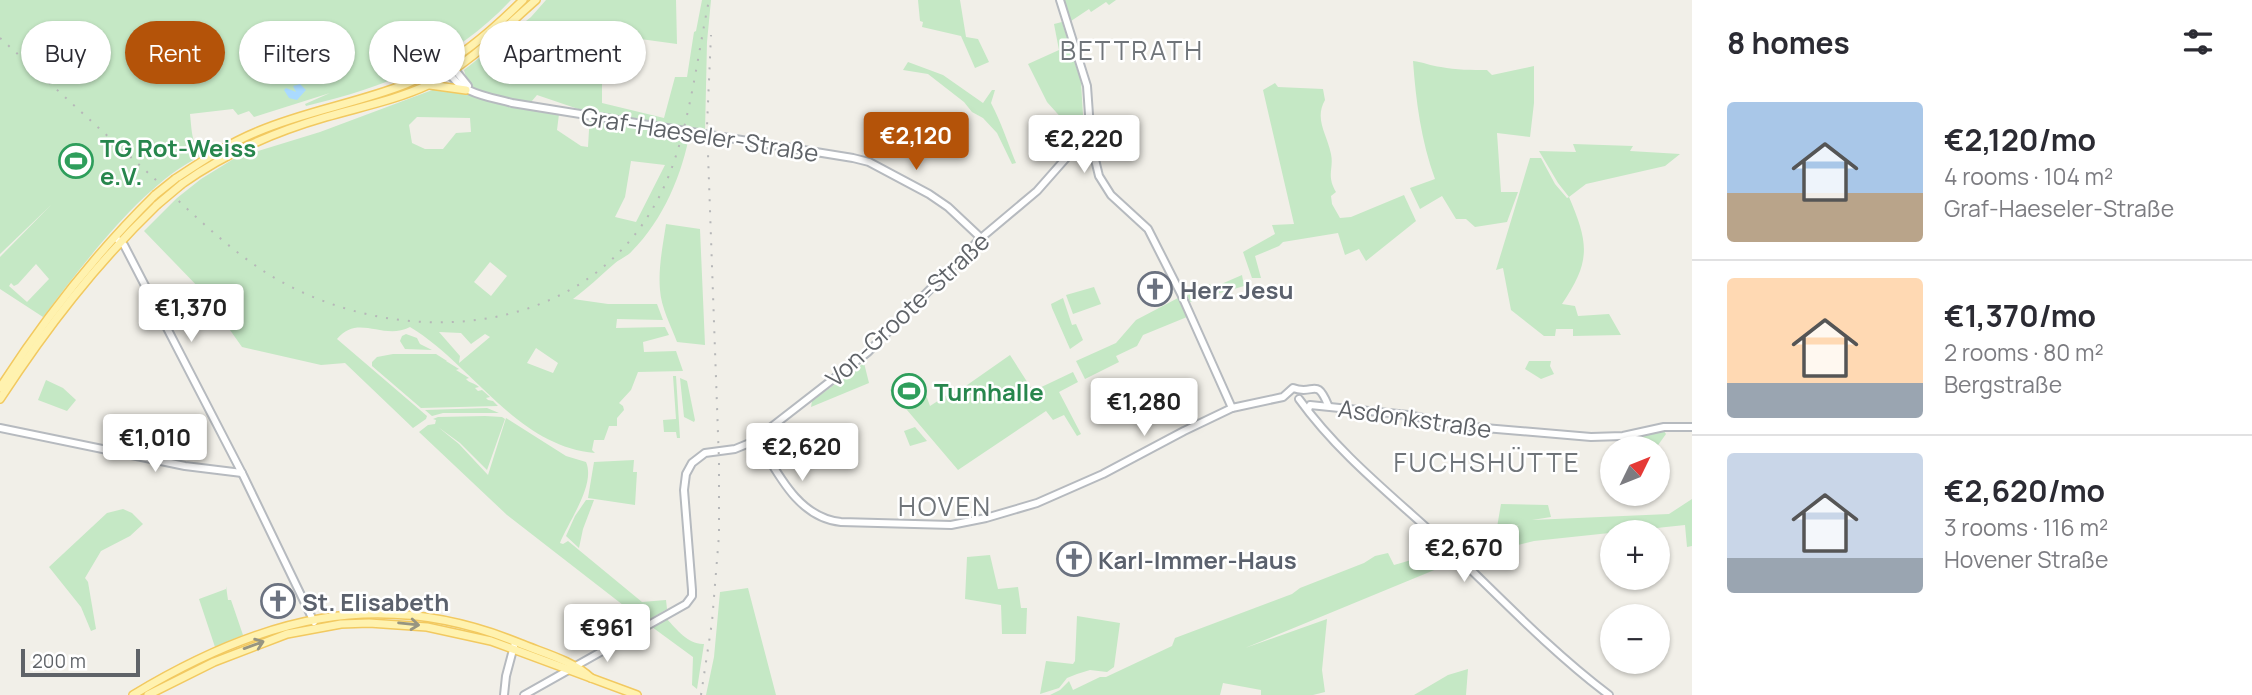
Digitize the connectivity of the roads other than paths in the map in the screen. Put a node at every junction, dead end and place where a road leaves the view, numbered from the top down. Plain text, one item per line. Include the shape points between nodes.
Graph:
1 (523, 0) edge
2 (537, 0) edge
3 (1060, 0) edge
4 (465, 50) edge
5 (465, 59) edge
6 (404, 84) edge
7 (461, 84) edge
8 (465, 84) edge
9 (426, 85) joint
10 (466, 90) junction
11 (480, 94) junction
12 (1089, 132) junction
13 (179, 181) junction
14 (981, 238) junction
15 (117, 239) junction
16 (0, 388) edge
17 (1296, 397) junction
18 (0, 399) edge
19 (1328, 405) junction
20 (1232, 408) junction
21 (1308, 410) junction
22 (1314, 419) junction
23 (1692, 427) edge
24 (0, 428) edge
25 (755, 440) junction
26 (242, 473) junction
27 (313, 619) junction
28 (317, 627) junction
29 (513, 645) junction
30 (577, 667) junction
31 (568, 671) junction
32 (592, 678) junction
33 (133, 695) edge
34 (148, 695) edge
35 (504, 695) edge
36 (524, 695) edge
37 (637, 695) edge
38 (1609, 695) edge

1 - 4 main road
2 - 5 main road
3 - 12 street via 1087,86
6 - 13 main road via 258,131 223,148
7 - 10 street, Graf-Haeseler-Straße
8 - 11 street, Graf-Haeseler-Straße
9 - 10 main road
9 - 13 main road via 261,139
10 - 11 street, Graf-Haeseler-Straße
11 - 14 street, Graf-Haeseler-Straße via 551,110 865,161 935,198
12 - 14 street, Von-Groote-Straße via 1037,191
12 - 20 street via 1103,186 1140,220 1154,240
13 - 15 main road, bridge
13 - 15 main road, bridge via 155,195
14 - 25 street, Von-Groote-Straße via 868,352
15 - 16 main road via 52,313
15 - 18 main road
15 - 26 street
17 - 19 street via 1318,390
17 - 20 street
17 - 21 street
17 - 22 street
19 - 21 street, Asdonkstraße via 1310,405
19 - 23 street, Asdonkstraße via 1461,426 1591,437
20 - 25 street via 1043,501 951,526 823,519 809,512
21 - 22 street
22 - 38 street via 1511,611
24 - 26 street via 185,466
25 - 30 street, Von-Groote-Straße via 735,449 705,453 692,463 684,480 692,596 686,604
26 - 27 street
27 - 28 street
27 - 29 main road via 368,613 414,616 469,626
27 - 33 main road via 256,634
28 -> 29 main road via 403,623
34 -> 28 main road via 254,645
29 - 30 main road
29 - 31 main road
29 - 35 street
30 - 31 street
30 - 32 main road
31 - 32 main road
31 - 36 street
32 - 37 main road

